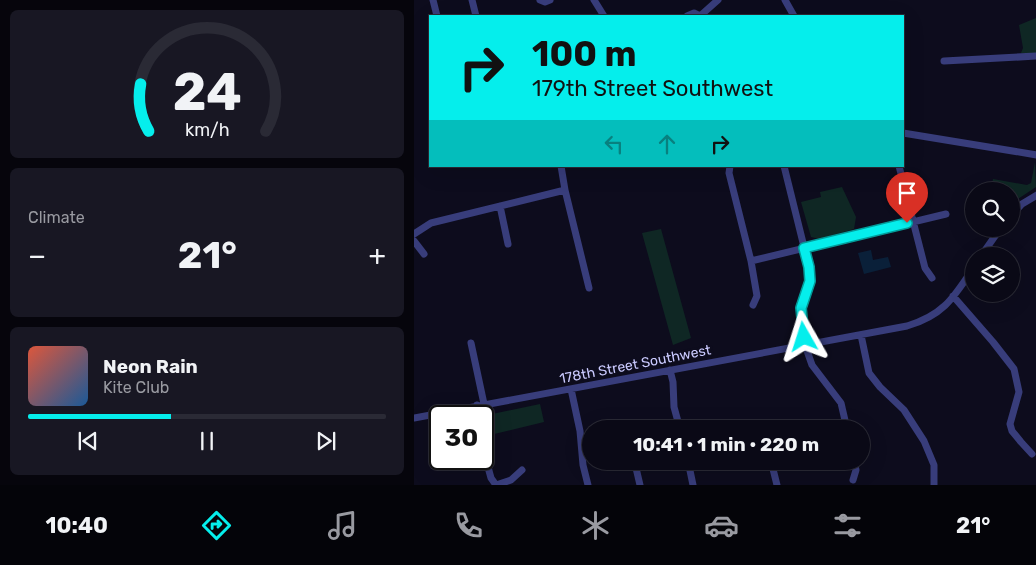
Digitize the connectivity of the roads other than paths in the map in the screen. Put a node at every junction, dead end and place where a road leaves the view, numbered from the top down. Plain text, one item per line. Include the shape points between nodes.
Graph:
1 (433, 0) edge
2 (472, 0) edge
3 (540, 0) edge
4 (550, 0) edge
5 (594, 0) edge
6 (718, 0) edge
7 (785, 0) edge
8 (437, 15) edge
9 (476, 15) edge
10 (603, 15) edge
11 (701, 15) edge
12 (793, 15) edge
13 (1036, 56) edge
14 (944, 61) dead end
15 (904, 133) edge
16 (1036, 155) edge
17 (561, 167) edge
18 (730, 167) edge
19 (784, 167) edge
20 (899, 167) edge
21 (565, 190) junction
22 (1036, 195) edge
23 (500, 206) junction
24 (1020, 206) edge
25 (946, 214) dead end
26 (913, 222) junction
27 (414, 234) edge
28 (414, 242) edge
29 (508, 244) dead end
30 (804, 248) junction
31 (424, 254) dead end
32 (751, 261) junction
33 (932, 278) dead end
34 (965, 279) edge
35 (589, 288) dead end
36 (953, 296) junction
37 (753, 305) dead end
38 (861, 334) junction
39 (471, 343) dead end
40 (805, 345) junction
41 (670, 370) junction
42 (571, 388) junction
43 (481, 405) joint
44 (429, 415) edge
45 (414, 418) edge
46 (678, 420) edge
47 (844, 420) edge
48 (582, 436) edge
49 (1032, 454) dead end
50 (489, 470) edge
51 (522, 470) dead end
52 (584, 470) edge
53 (636, 470) edge
54 (690, 470) edge
55 (773, 470) edge
56 (856, 470) edge
57 (853, 480) dead end
58 (496, 485) edge
59 (588, 485) edge
60 (640, 485) edge
61 (693, 485) edge
62 (777, 485) edge
63 (934, 485) edge

1 - 8 street
2 - 9 street
3 - 4 street
5 - 10 street
6 - 11 street
7 - 12 street
13 - 14 street
15 - 16 street
17 - 21 street
18 - 32 street
19 - 30 street
20 - 26 street
21 - 23 street
21 - 35 street
22 - 24 street
23 - 27 street via 431,223
23 - 29 street
25 - 26 street
26 - 30 street
26 - 33 street via 925,268
28 - 31 street
30 - 32 street
30 - 40 street via 810,280 801,308
32 - 37 street via 758,296
34 - 36 street, 178th Street Southwest
36 - 38 street, 178th Street Southwest via 928,319
36 - 49 street via 1014,369 1019,396 1010,424 1012,431
38 - 40 street, 178th Street Southwest
38 - 63 street via 869,373 904,410 924,441 934,465
39 - 43 street
40 - 41 street, 178th Street Southwest
40 - 47 street via 812,365 841,403
41 - 42 street, 178th Street Southwest
41 - 46 street
42 - 43 street, 178th Street Southwest
42 - 48 street
44 - 45 street, 178th Street Southwest
50 - 58 street
51 - 58 street via 511,480
52 - 59 street
53 - 60 street
54 - 61 street
55 - 62 street
56 - 57 street

